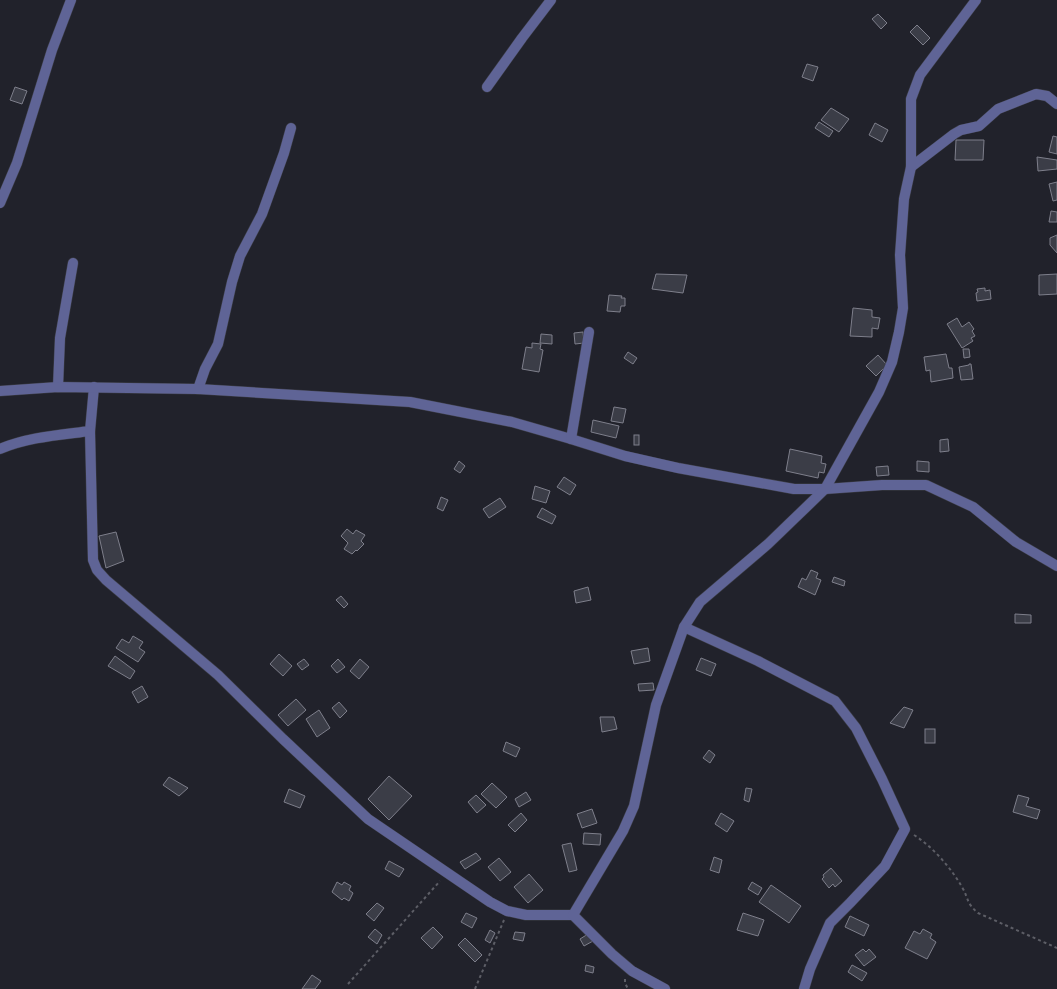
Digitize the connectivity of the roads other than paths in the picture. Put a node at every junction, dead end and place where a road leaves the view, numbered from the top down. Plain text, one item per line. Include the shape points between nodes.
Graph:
1 (71, 0) edge
2 (551, 0) edge
3 (976, 0) edge
4 (487, 87) dead end
5 (1057, 104) edge
6 (291, 128) dead end
7 (911, 167) junction
8 (0, 203) edge
9 (73, 263) dead end
10 (589, 332) dead end
11 (58, 387) junction
12 (94, 387) junction
13 (198, 389) junction
14 (0, 391) edge
15 (90, 431) junction
16 (572, 439) junction
17 (0, 449) edge
18 (825, 489) junction
19 (1057, 566) edge
20 (684, 627) junction
21 (573, 915) junction
22 (665, 989) edge
23 (804, 989) edge

1 - 8 street via 52,50 17,163
2 - 4 street
3 - 7 street via 920,75 911,99
5 - 7 street via 1047,96 1036,94 998,109 979,126 954,134
6 - 13 street via 262,214 240,256 218,344
7 - 18 street via 904,198 900,255 903,308 892,362 879,392
9 - 11 street via 60,338
10 - 16 street
11 - 12 street
11 - 14 street
12 - 13 street
12 - 15 street
13 - 16 street via 410,402 512,422
15 - 17 street via 46,437
15 - 21 street via 93,560 97,570 121,594 218,675 368,818 490,902 508,911 526,915
16 - 18 street via 625,456 678,468 794,489
18 - 19 street via 926,485 973,507 1016,542
18 - 20 street via 768,544 700,602
20 - 21 street via 656,705 634,806 623,831
20 - 23 street via 758,661 835,701 856,728 904,829 885,866 830,923
21 - 22 street via 632,971

